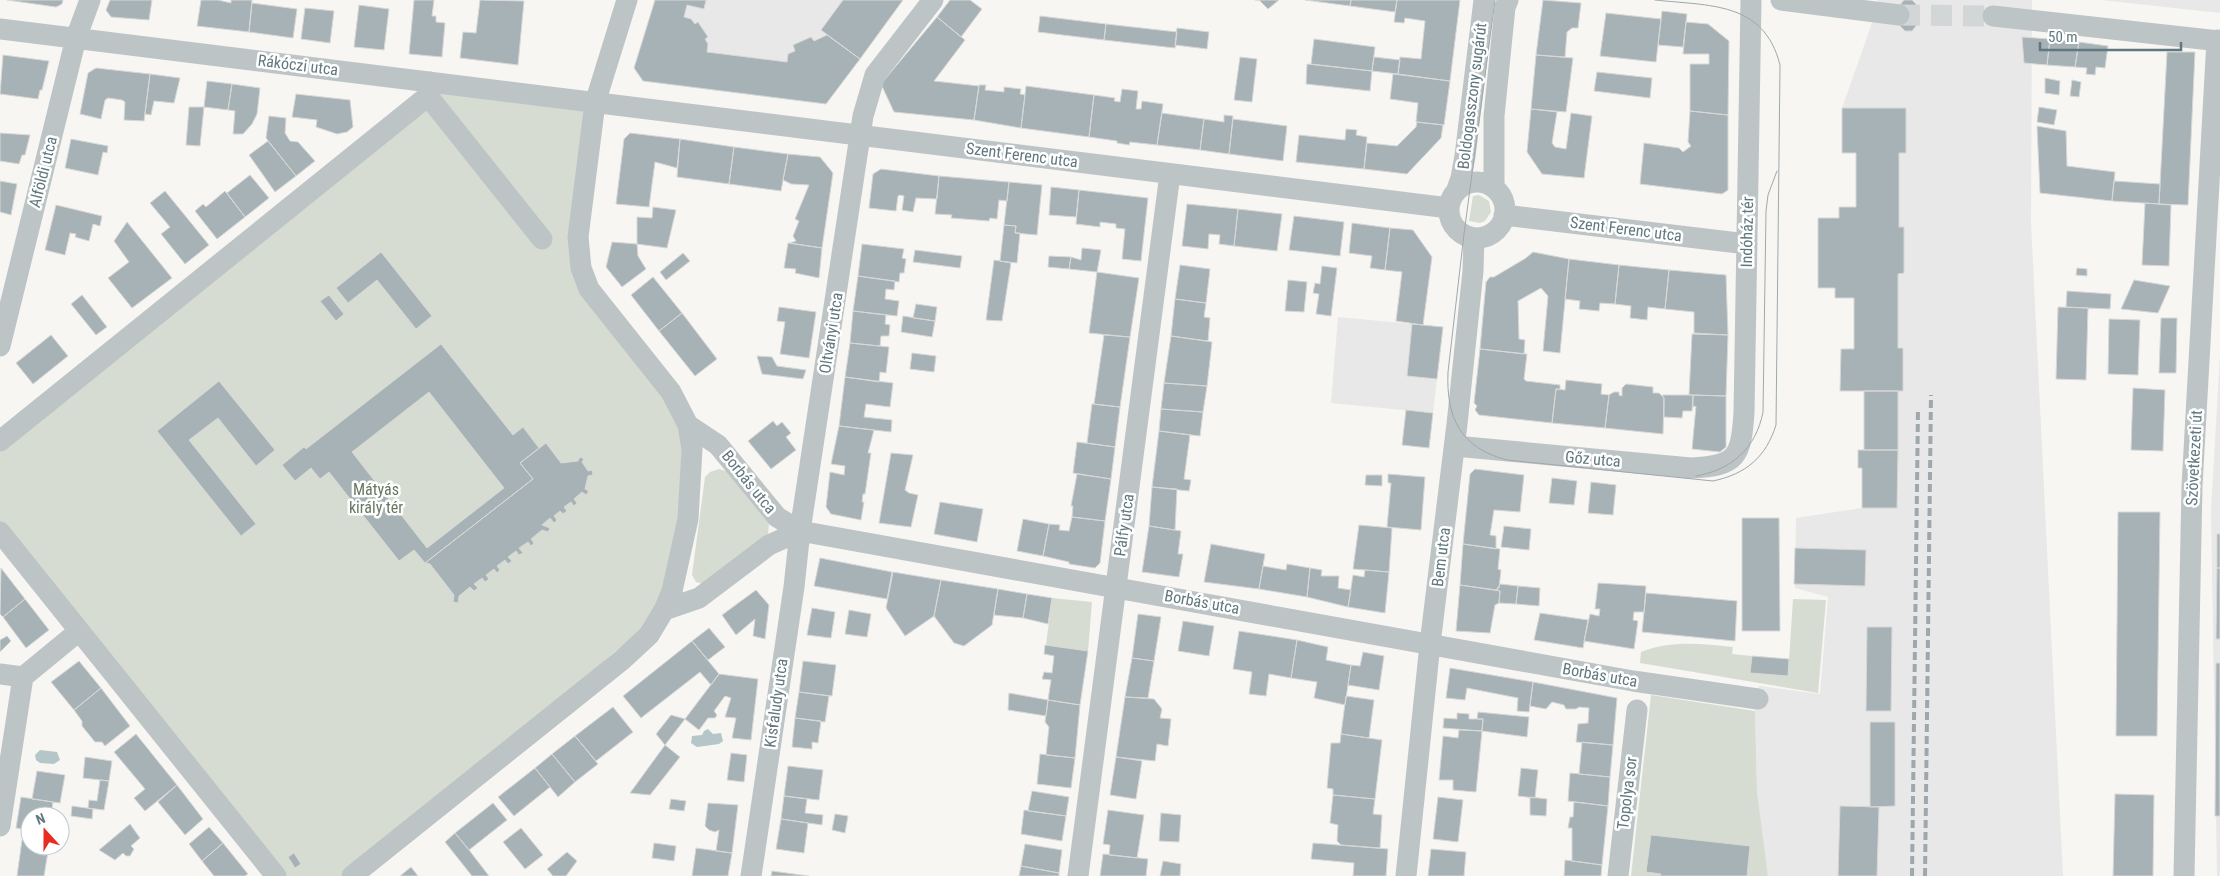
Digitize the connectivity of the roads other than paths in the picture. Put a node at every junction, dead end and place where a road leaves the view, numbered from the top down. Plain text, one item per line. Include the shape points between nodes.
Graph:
1 (90, 0) edge
2 (626, 0) edge
3 (933, 0) edge
4 (1484, 0) edge
5 (1508, 0) edge
6 (1751, 0) edge
7 (1781, 0) edge
8 (1856, 4) edge
9 (1898, 15) tunnel mouth
10 (1993, 16) tunnel mouth
11 (0, 29) edge
12 (76, 38) junction
13 (2218, 41) edge
14 (429, 89) junction
15 (595, 103) junction
16 (860, 135) junction
17 (1170, 174) junction
18 (1494, 188) junction
19 (1453, 200) junction
20 (1504, 214) junction
21 (1474, 238) junction
22 (542, 240) dead end
23 (1747, 244) junction
24 (0, 346) edge
25 (688, 425) junction
26 (0, 441) edge
27 (1455, 446) junction
28 (1729, 460) joint
29 (800, 530) junction
30 (0, 532) edge
31 (1116, 587) junction
32 (664, 610) junction
33 (79, 631) junction
34 (1430, 644) junction
35 (0, 674) edge
36 (23, 677) junction
37 (1758, 699) dead end
38 (1637, 710) dead end
39 (0, 826) edge
40 (276, 876) edge
41 (352, 876) edge
42 (751, 876) edge
43 (1078, 876) edge
44 (1406, 876) edge
45 (1618, 876) edge
46 (2184, 876) edge

1 - 12 street, Alföldi utca
2 - 15 street
3 - 16 street, Oltványi utca via 875,75
4 - 19 street, Boldogasszony sugárút via 1462,178
5 - 18 street, Boldogasszony sugárút via 1494,116
6 - 23 street, Indóház tér
7 - 8 street
8 - 9 street
10 - 13 street
11 - 12 street, Rákóczi utca
12 - 14 street, Rákóczi utca
12 - 24 street, Alföldi utca
13 - 46 street, Szövetkezeti út via 2192,486
14 - 15 street, Rákóczi utca
14 - 22 street
14 - 26 street
15 - 16 street, Szent Ferenc utca
15 - 25 street via 578,237 581,268 589,289 671,392
16 - 17 street, Szent Ferenc utca
16 - 29 street, Oltványi utca
17 - 19 street, Szent Ferenc utca
17 - 31 street, Pálfy utca
18 - 19 street via 1476,182 1465,185
18 - 20 street via 1503,200
19 - 21 street via 1452,222 1457,229
20 - 21 street via 1497,229
20 - 23 street, Szent Ferenc utca
21 - 27 street, Bem utca
23 - 28 street, Indóház tér via 1743,430 1738,452
25 - 29 street, Borbás utca via 718,445 777,517
25 - 32 street via 692,449 688,520 672,591
27 - 28 street, Gőz utca via 1691,468 1712,467
27 - 34 street, Bem utca
29 - 31 street, Borbás utca
29 - 32 street via 769,544 699,598
29 - 42 street, Kisfaludy utca
30 - 33 street
31 - 34 street, Borbás utca
31 - 43 street, Pálfy utca
32 - 41 street via 649,635 622,660
33 - 36 street
33 - 40 street
34 - 37 street, Borbás utca via 1632,681
34 - 44 street, Bem utca
35 - 36 street
36 - 39 street
38 - 45 street, Topolya sor

